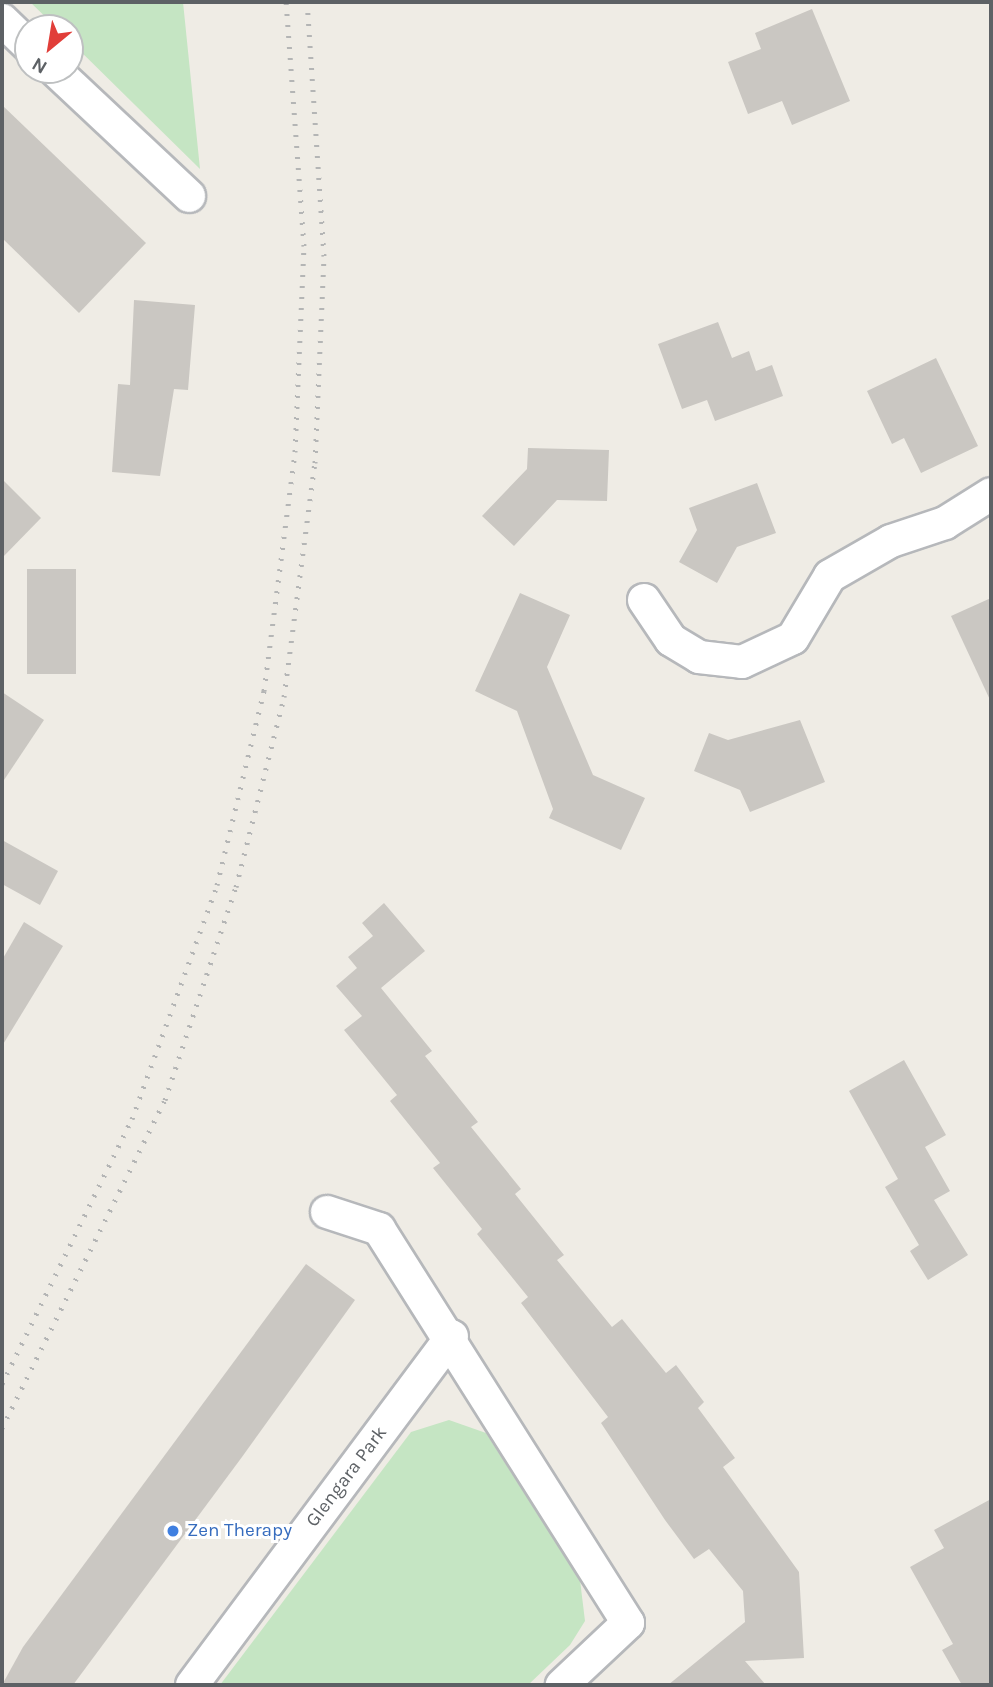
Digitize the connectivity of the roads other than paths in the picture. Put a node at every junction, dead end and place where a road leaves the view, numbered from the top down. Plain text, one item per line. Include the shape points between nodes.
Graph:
1 (70, 84) edge
2 (189, 196) dead end
3 (991, 494) edge
4 (644, 600) dead end
5 (327, 1212) dead end
6 (452, 1336) junction
7 (192, 1685) edge
8 (562, 1685) edge

1 - 2 street
3 - 4 street via 945,523 891,541 830,576 793,638 743,662 699,657 671,640
5 - 6 street via 379,1229
6 - 7 street, Glengara Park
6 - 8 street via 628,1623

